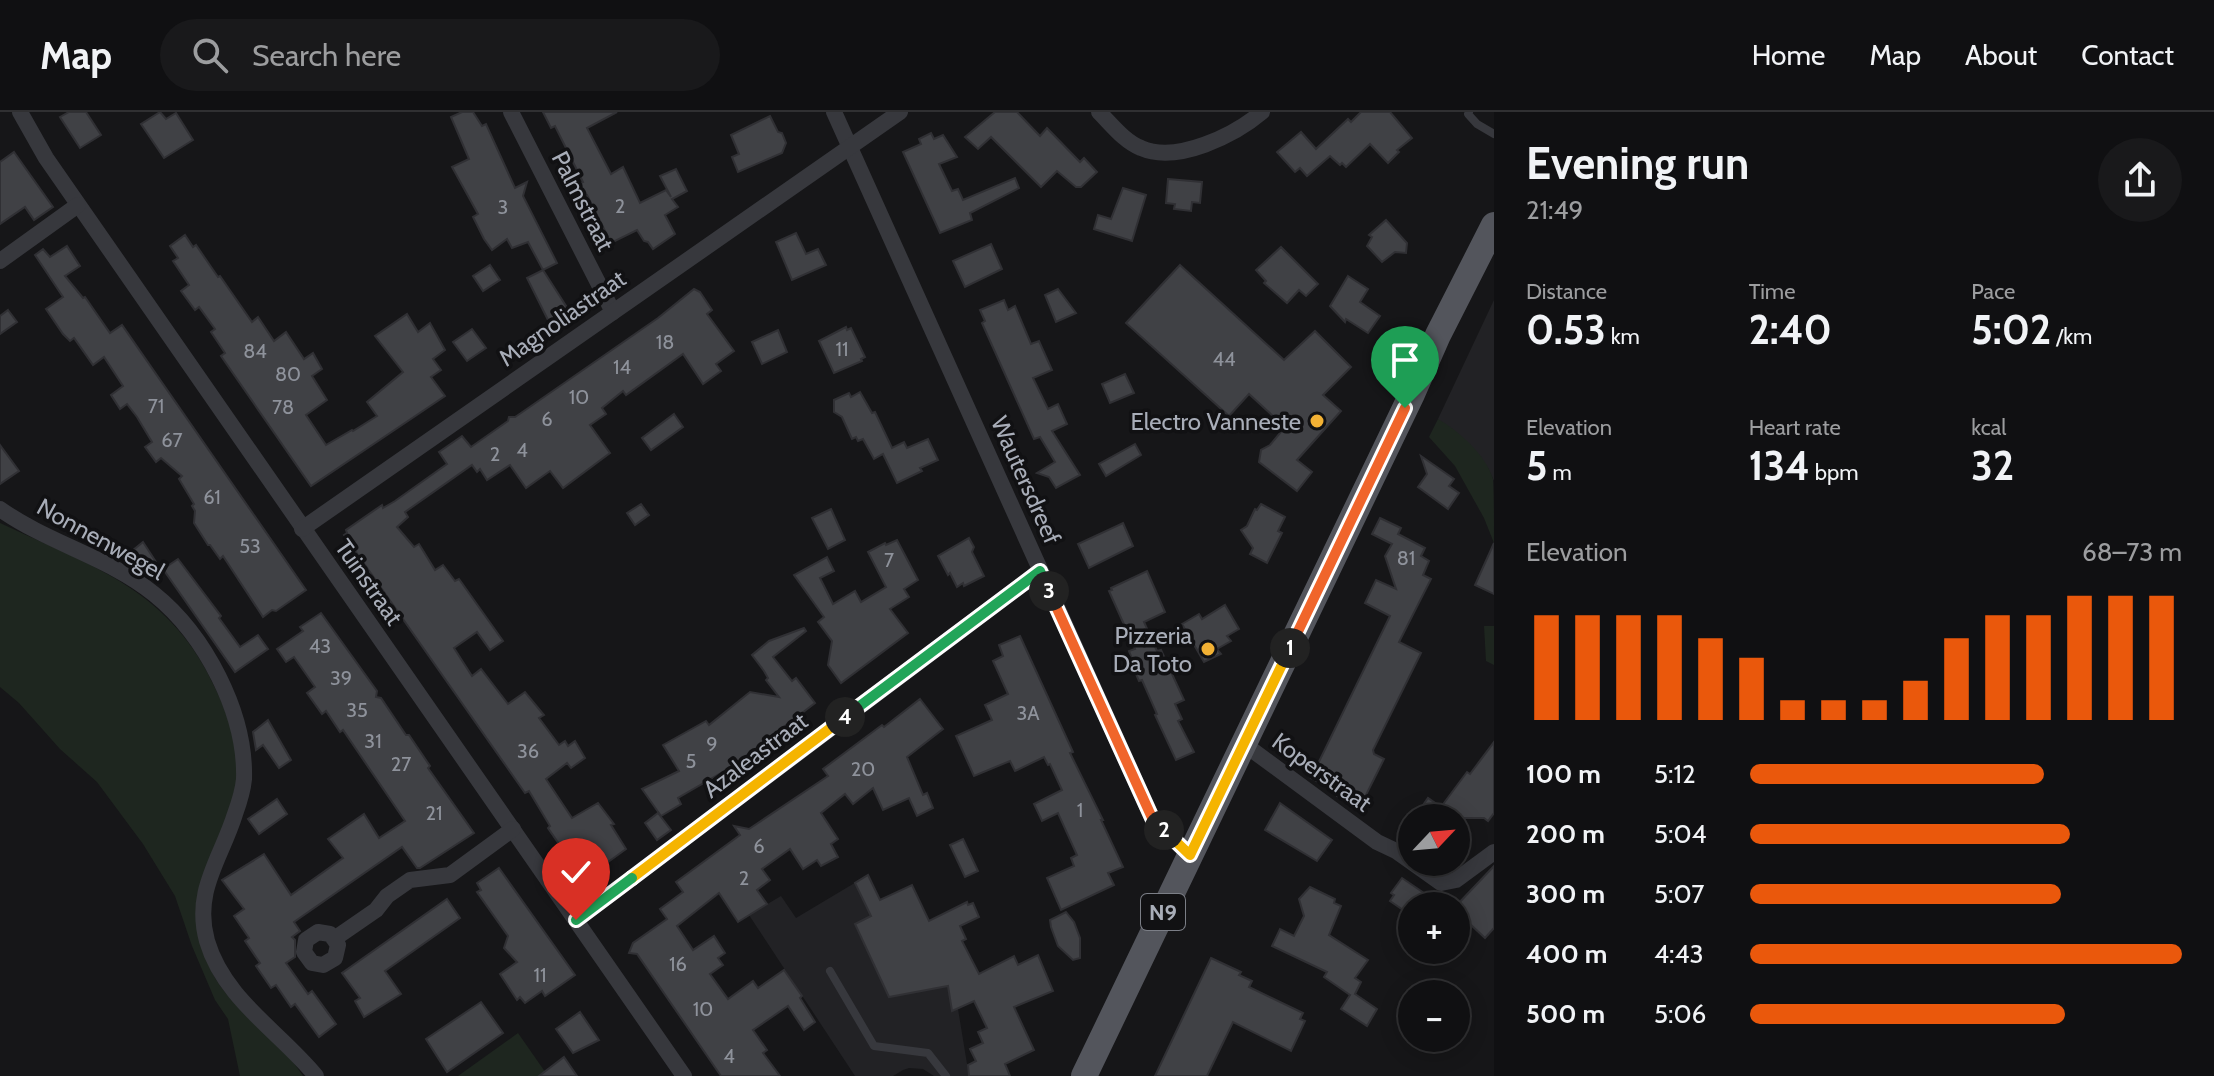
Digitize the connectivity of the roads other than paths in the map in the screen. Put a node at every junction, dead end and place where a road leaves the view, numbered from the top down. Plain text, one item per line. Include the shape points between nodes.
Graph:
1 (20, 112) edge
2 (511, 112) edge
3 (834, 112) edge
4 (900, 112) edge
5 (1099, 112) edge
6 (1262, 112) edge
7 (1469, 112) edge
8 (1494, 134) edge
9 (850, 147) junction
10 (78, 205) junction
11 (1494, 225) edge
12 (0, 261) edge
13 (613, 312) junction
14 (0, 509) edge
15 (302, 529) junction
16 (1040, 571) junction
17 (1244, 744) junction
18 (513, 829) junction
19 (1494, 852) edge
20 (1190, 855) junction
21 (576, 920) junction
22 (334, 939) dead end
23 (830, 971) dead end
24 (316, 1076) edge
25 (684, 1076) edge
26 (946, 1076) edge
27 (1084, 1076) edge

1 - 10 street, Tuinstraat
2 - 13 street, Palmstraat
3 - 9 street, Wautersdreef
4 - 9 street, Magnoliastraat
5 - 6 street via 1130,142 1160,153 1209,143
7 - 8 lane
9 - 13 street, Magnoliastraat
9 - 16 street, Wautersdreef
10 - 12 street
10 - 15 street, Tuinstraat
11 - 17 main road, N9
13 - 15 street, Magnoliastraat
14 - 24 street, Nonnenwegel via 154,594 190,631 210,662 238,724 244,781 206,886 206,938 237,997
15 - 18 street, Tuinstraat
16 - 20 street, Wautersdreef via 1153,820
16 - 21 street, Azaleastraat
17 - 19 street, Koperstraat via 1441,883 1456,880
17 - 20 main road, N9
18 - 21 street, Tuinstraat
18 - 22 street via 450,875 410,880
20 - 27 main road, N9
21 - 25 street, Tuinstraat
23 - 26 lane via 874,1046 928,1053

